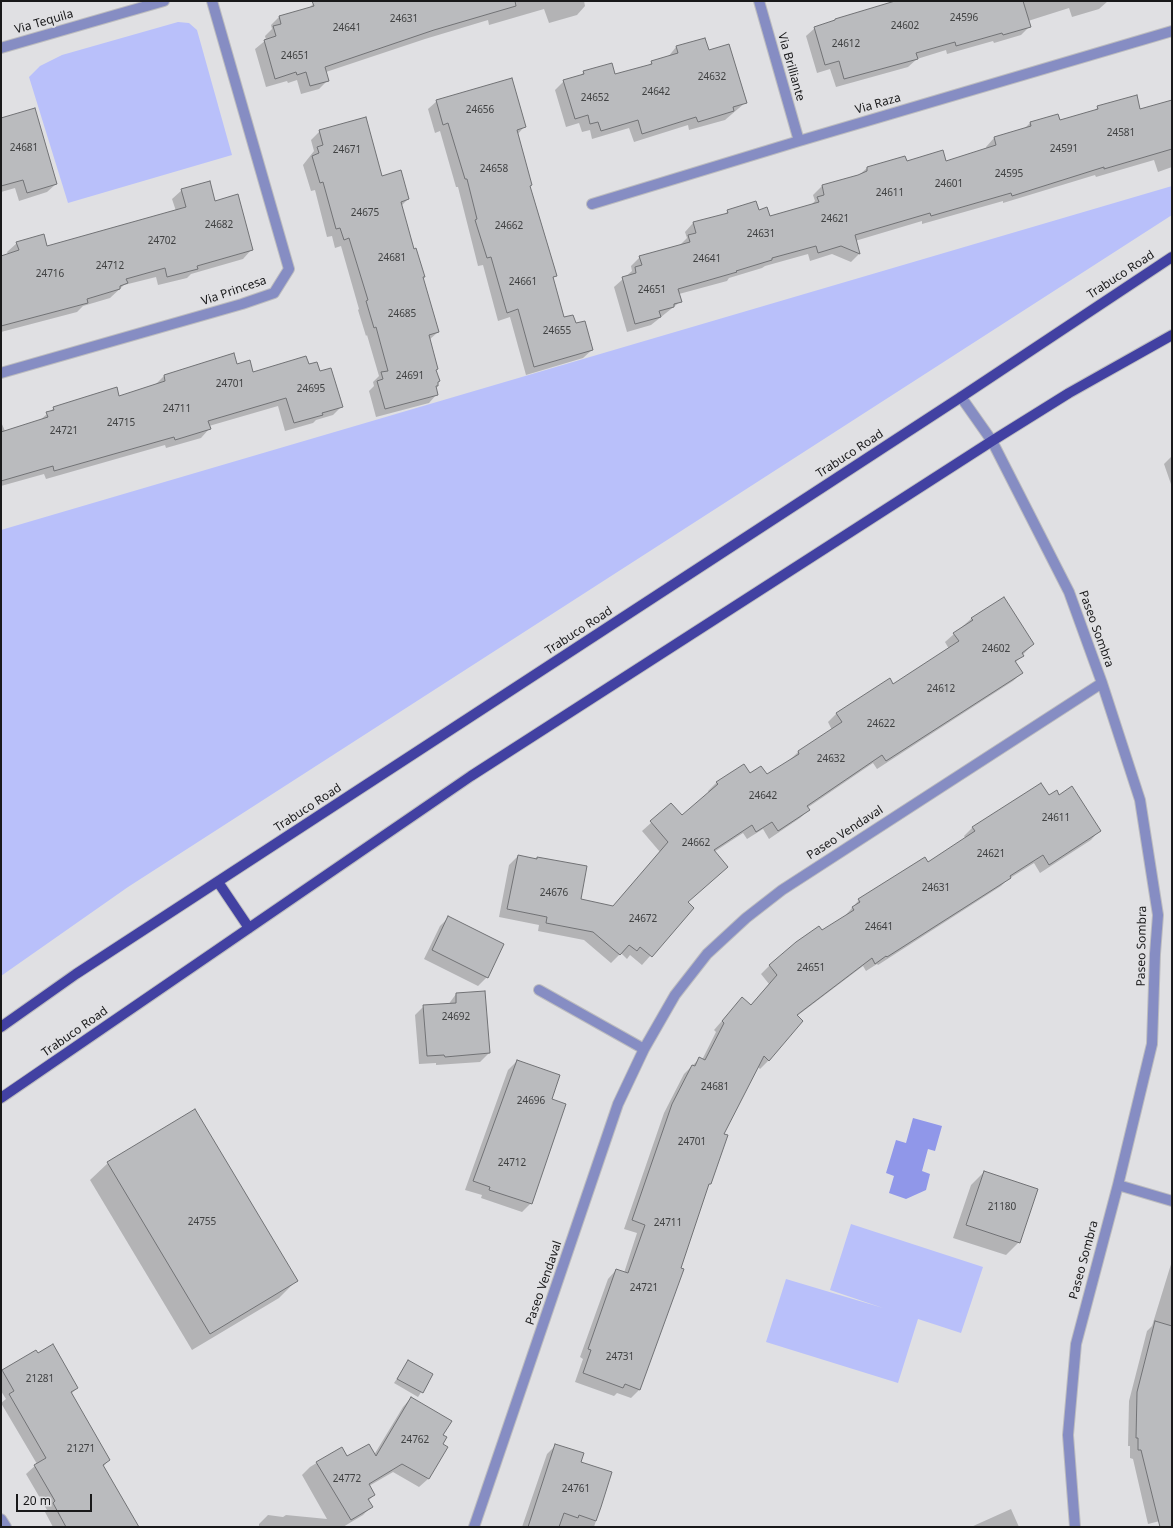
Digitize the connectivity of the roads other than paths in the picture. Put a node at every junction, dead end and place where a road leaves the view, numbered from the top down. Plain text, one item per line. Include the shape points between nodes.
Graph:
1 (164, 1) edge
2 (212, 1) edge
3 (759, 1) edge
4 (1172, 32) edge
5 (1, 48) edge
6 (798, 141) junction
7 (592, 204) dead end
8 (1172, 257) edge
9 (1172, 335) edge
10 (1, 373) edge
11 (961, 397) junction
12 (992, 441) junction
13 (1102, 683) junction
14 (218, 882) junction
15 (249, 928) junction
16 (539, 990) dead end
17 (1, 1027) edge
18 (644, 1049) junction
19 (1, 1098) edge
20 (1118, 1185) junction
21 (1172, 1201) edge
22 (1, 1519) edge
23 (6, 1527) edge
24 (474, 1527) edge
25 (1075, 1527) edge

1 - 5 street, Via Tequila
2 - 10 street, Via Princesa via 290,269 274,293
3 - 6 street, Via Brilliante
4 - 6 street, Via Raza
6 - 7 street, Via Raza
8 - 11 main road, Trabuco Road
9 - 12 main road, Trabuco Road via 1069,393
11 - 12 street, Paseo Sombra
11 - 14 main road, Trabuco Road
12 - 13 street, Paseo Sombra via 1069,592
12 - 15 main road, Trabuco Road via 470,776
13 - 18 street, Paseo Vendaval via 782,890 746,918 707,954 674,995
13 - 20 street, Paseo Sombra via 1140,800 1158,915 1152,1044
14 - 15 main road
14 - 17 main road, Trabuco Road via 76,974
15 - 19 main road, Trabuco Road
16 - 18 street
18 - 24 street, Paseo Vendaval via 618,1104
20 - 21 street
20 - 25 street, Paseo Sombra via 1076,1344 1068,1435
22 - 23 street

